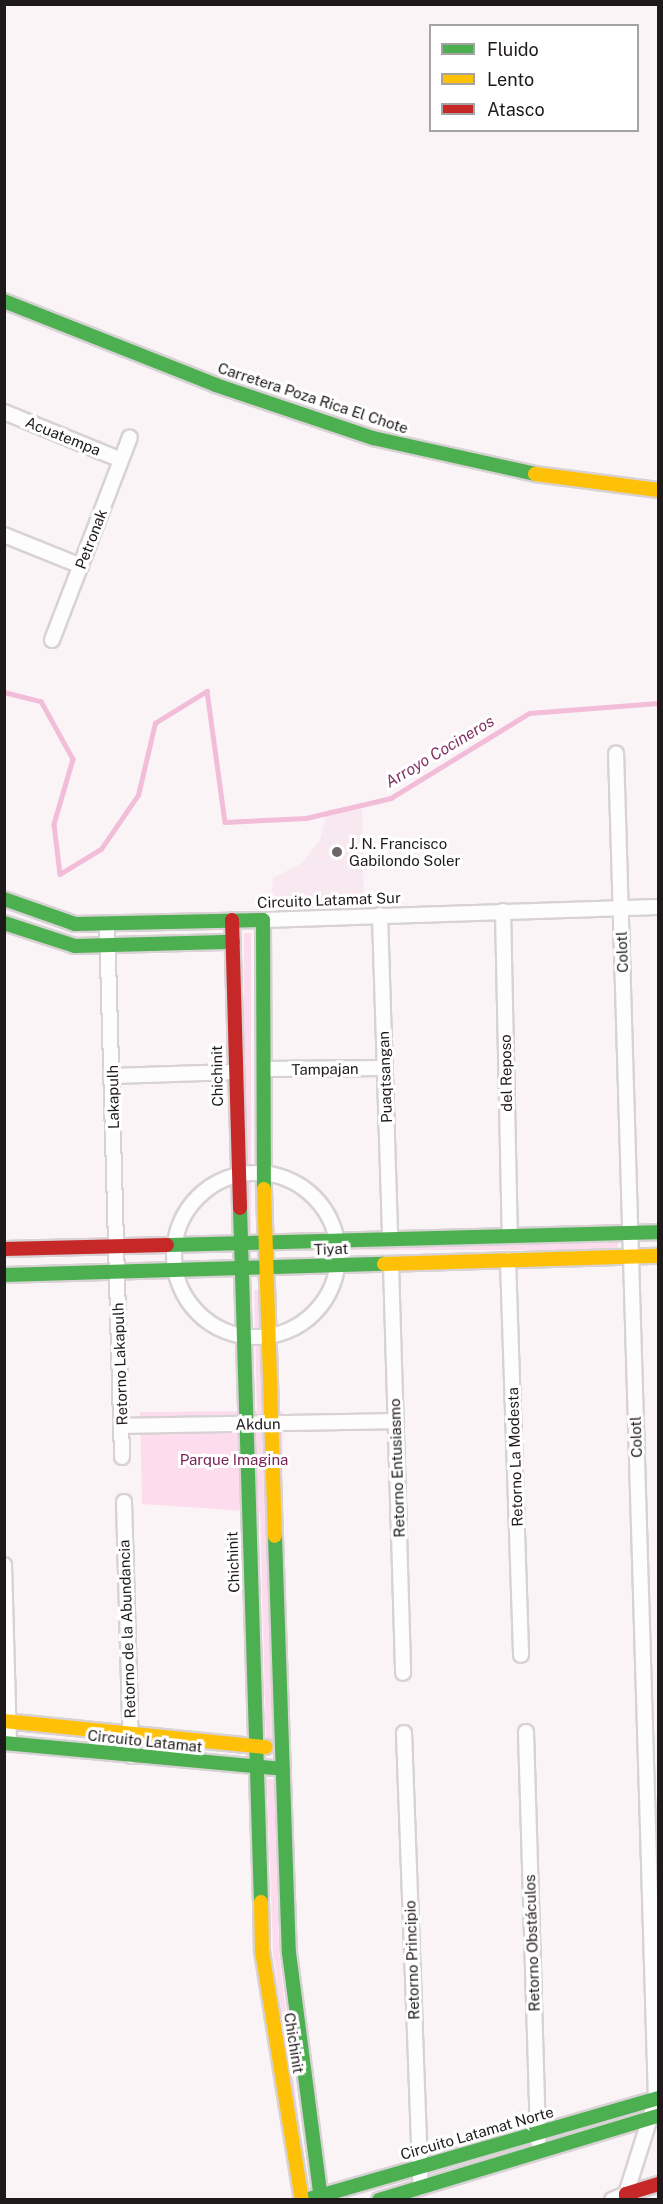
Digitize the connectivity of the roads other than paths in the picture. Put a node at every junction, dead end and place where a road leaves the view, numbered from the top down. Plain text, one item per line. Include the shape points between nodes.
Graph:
1 (4, 301) edge
2 (4, 412) edge
3 (130, 437) dead end
4 (121, 460) junction
5 (658, 490) edge
6 (4, 535) edge
7 (81, 566) junction
8 (52, 640) dead end
9 (615, 753) dead end
10 (4, 899) edge
11 (658, 907) edge
12 (620, 908) junction
13 (503, 911) junction
14 (380, 915) junction
15 (232, 920) junction
16 (263, 920) junction
17 (4, 923) edge
18 (106, 923) junction
19 (233, 942) junction
20 (107, 945) junction
21 (385, 1068) junction
22 (265, 1069) junction
23 (234, 1072) junction
24 (113, 1076) junction
25 (263, 1172) junction
26 (236, 1174) junction
27 (631, 1232) junction
28 (658, 1232) edge
29 (510, 1235) junction
30 (465, 1237) junction
31 (390, 1239) junction
32 (337, 1240) junction
33 (238, 1242) junction
34 (265, 1242) junction
35 (174, 1244) junction
36 (116, 1246) junction
37 (4, 1249) edge
38 (658, 1256) edge
39 (631, 1257) junction
40 (508, 1260) junction
41 (465, 1261) junction
42 (391, 1263) junction
43 (338, 1265) junction
44 (266, 1267) junction
45 (239, 1268) junction
46 (174, 1270) junction
47 (117, 1271) junction
48 (4, 1275) edge
49 (241, 1336) junction
50 (268, 1336) junction
51 (395, 1421) junction
52 (244, 1424) junction
53 (271, 1424) junction
54 (121, 1426) junction
55 (122, 1457) dead end
56 (124, 1502) dead end
57 (4, 1565) edge
58 (522, 1654) dead end
59 (403, 1673) dead end
60 (7, 1721) edge
61 (526, 1732) dead end
62 (130, 1733) junction
63 (404, 1733) dead end
64 (7, 1743) edge
65 (255, 1746) junction
66 (282, 1749) junction
67 (131, 1756) junction
68 (256, 1769) junction
69 (283, 1769) junction
70 (657, 2098) edge
71 (653, 2117) edge
72 (537, 2134) junction
73 (539, 2153) junction
74 (419, 2166) junction
75 (658, 2184) edge
76 (421, 2187) junction
77 (626, 2197) edge
78 (321, 2198) edge
79 (304, 2199) edge
80 (379, 2199) edge
81 (612, 2199) edge

1 - 5 street, Carretera Poza Rica El Chote via 216,385 373,438 527,472
2 - 4 street, Acuatempa
3 - 4 street, Petronak
4 - 7 street, Petronak
6 - 7 street
7 - 8 street, Petronak
9 - 12 street, Colotl
10 - 18 street, Circuito Latamat Sur via 66,922
11 - 12 street, Circuito Latamat Sur
12 - 13 street, Circuito Latamat Sur
12 - 27 street, Colotl
13 - 14 street, Circuito Latamat Sur
13 - 29 street, del Reposo
14 - 16 street, Circuito Latamat Sur
14 - 21 street, Puaqtsangan
15 - 16 street, Circuito Latamat Sur
15 - 18 street, Circuito Latamat Sur
15 - 19 street, Chichinit
16 - 22 street, Chichinit
17 - 20 street via 51,942
18 - 20 street, Lakapulh
19 - 20 street
19 - 23 street, Chichinit
20 - 24 street, Lakapulh
21 - 22 street, Tampajan
21 - 31 street, Puaqtsangan
22 - 25 street, Chichinit
23 - 24 street
23 - 26 street, Chichinit
24 - 36 street, Lakapulh
25 - 26 street
25 - 32 street via 289,1178 311,1192 328,1213
25 - 34 street, Chichinit
26 - 33 street, Chichinit
26 - 35 street via 207,1188 185,1212
27 - 28 street, Tiyat
27 - 29 street, Tiyat
27 - 39 street, Colotl
29 - 30 street, Tiyat
30 - 31 street, Tiyat
30 - 41 street
31 - 32 street, Tiyat
32 - 34 street, Tiyat
32 - 43 street
33 - 34 street, Tiyat
33 - 35 street, Tiyat
33 - 45 street, Chichinit
34 - 44 street, Chichinit
35 - 36 street, Tiyat
35 - 46 street
36 - 37 street, Tiyat
36 - 47 street, Lakapulh
38 - 39 street, Tiyat
39 - 40 street, Tiyat
39 - 70 street, Colotl
40 - 41 street, Tiyat
40 - 58 street, Retorno La Modesta
41 - 42 street, Tiyat
42 - 43 street, Tiyat
42 - 51 street, Retorno Entusiasmo
43 - 44 street, Tiyat
43 - 50 street via 330,1291 315,1313
44 - 45 street, Tiyat
44 - 50 street, Chichinit
45 - 46 street, Tiyat
45 - 49 street, Chichinit
46 - 47 street, Tiyat
46 - 49 street via 197,1314
47 - 48 street, Tiyat
47 - 54 street, Retorno Lakapulh
49 - 50 street
49 - 52 street, Chichinit
50 - 53 street, Chichinit
51 - 53 street, Akdun
51 - 59 street, Retorno Entusiasmo
52 - 53 street, Akdun
52 - 54 street, Akdun
52 - 65 street, Chichinit
53 - 66 street, Chichinit
54 - 55 street, Retorno Lakapulh
56 - 62 street, Retorno de la Abundancia
57 - 60 street
60 - 62 street, Circuito Latamat
60 - 64 street
61 - 72 street, Retorno Obstáculos
62 - 65 street, Circuito Latamat
62 - 67 street, Retorno de la Abundancia
63 - 74 street, Retorno Principio
64 - 67 street, Circuito Latamat
65 - 66 street, Circuito Latamat
65 - 68 street, Chichinit
66 - 69 street, Chichinit
67 - 68 street, Circuito Latamat
68 - 69 street, Circuito Latamat
68 - 79 street, Chichinit via 262,1951
69 - 78 street, Chichinit via 289,1953
70 - 71 street, Colotl
70 - 72 street, Circuito Latamat Norte
71 - 73 street
71 - 77 street, Colotl
72 - 73 street, Retorno Obstáculos
72 - 74 street, Circuito Latamat Norte
73 - 76 street
74 - 76 street, Retorno Principio
74 - 78 street, Circuito Latamat Norte
75 - 77 street
76 - 80 street
77 - 81 street
78 - 79 street, Circuito Latamat Norte

